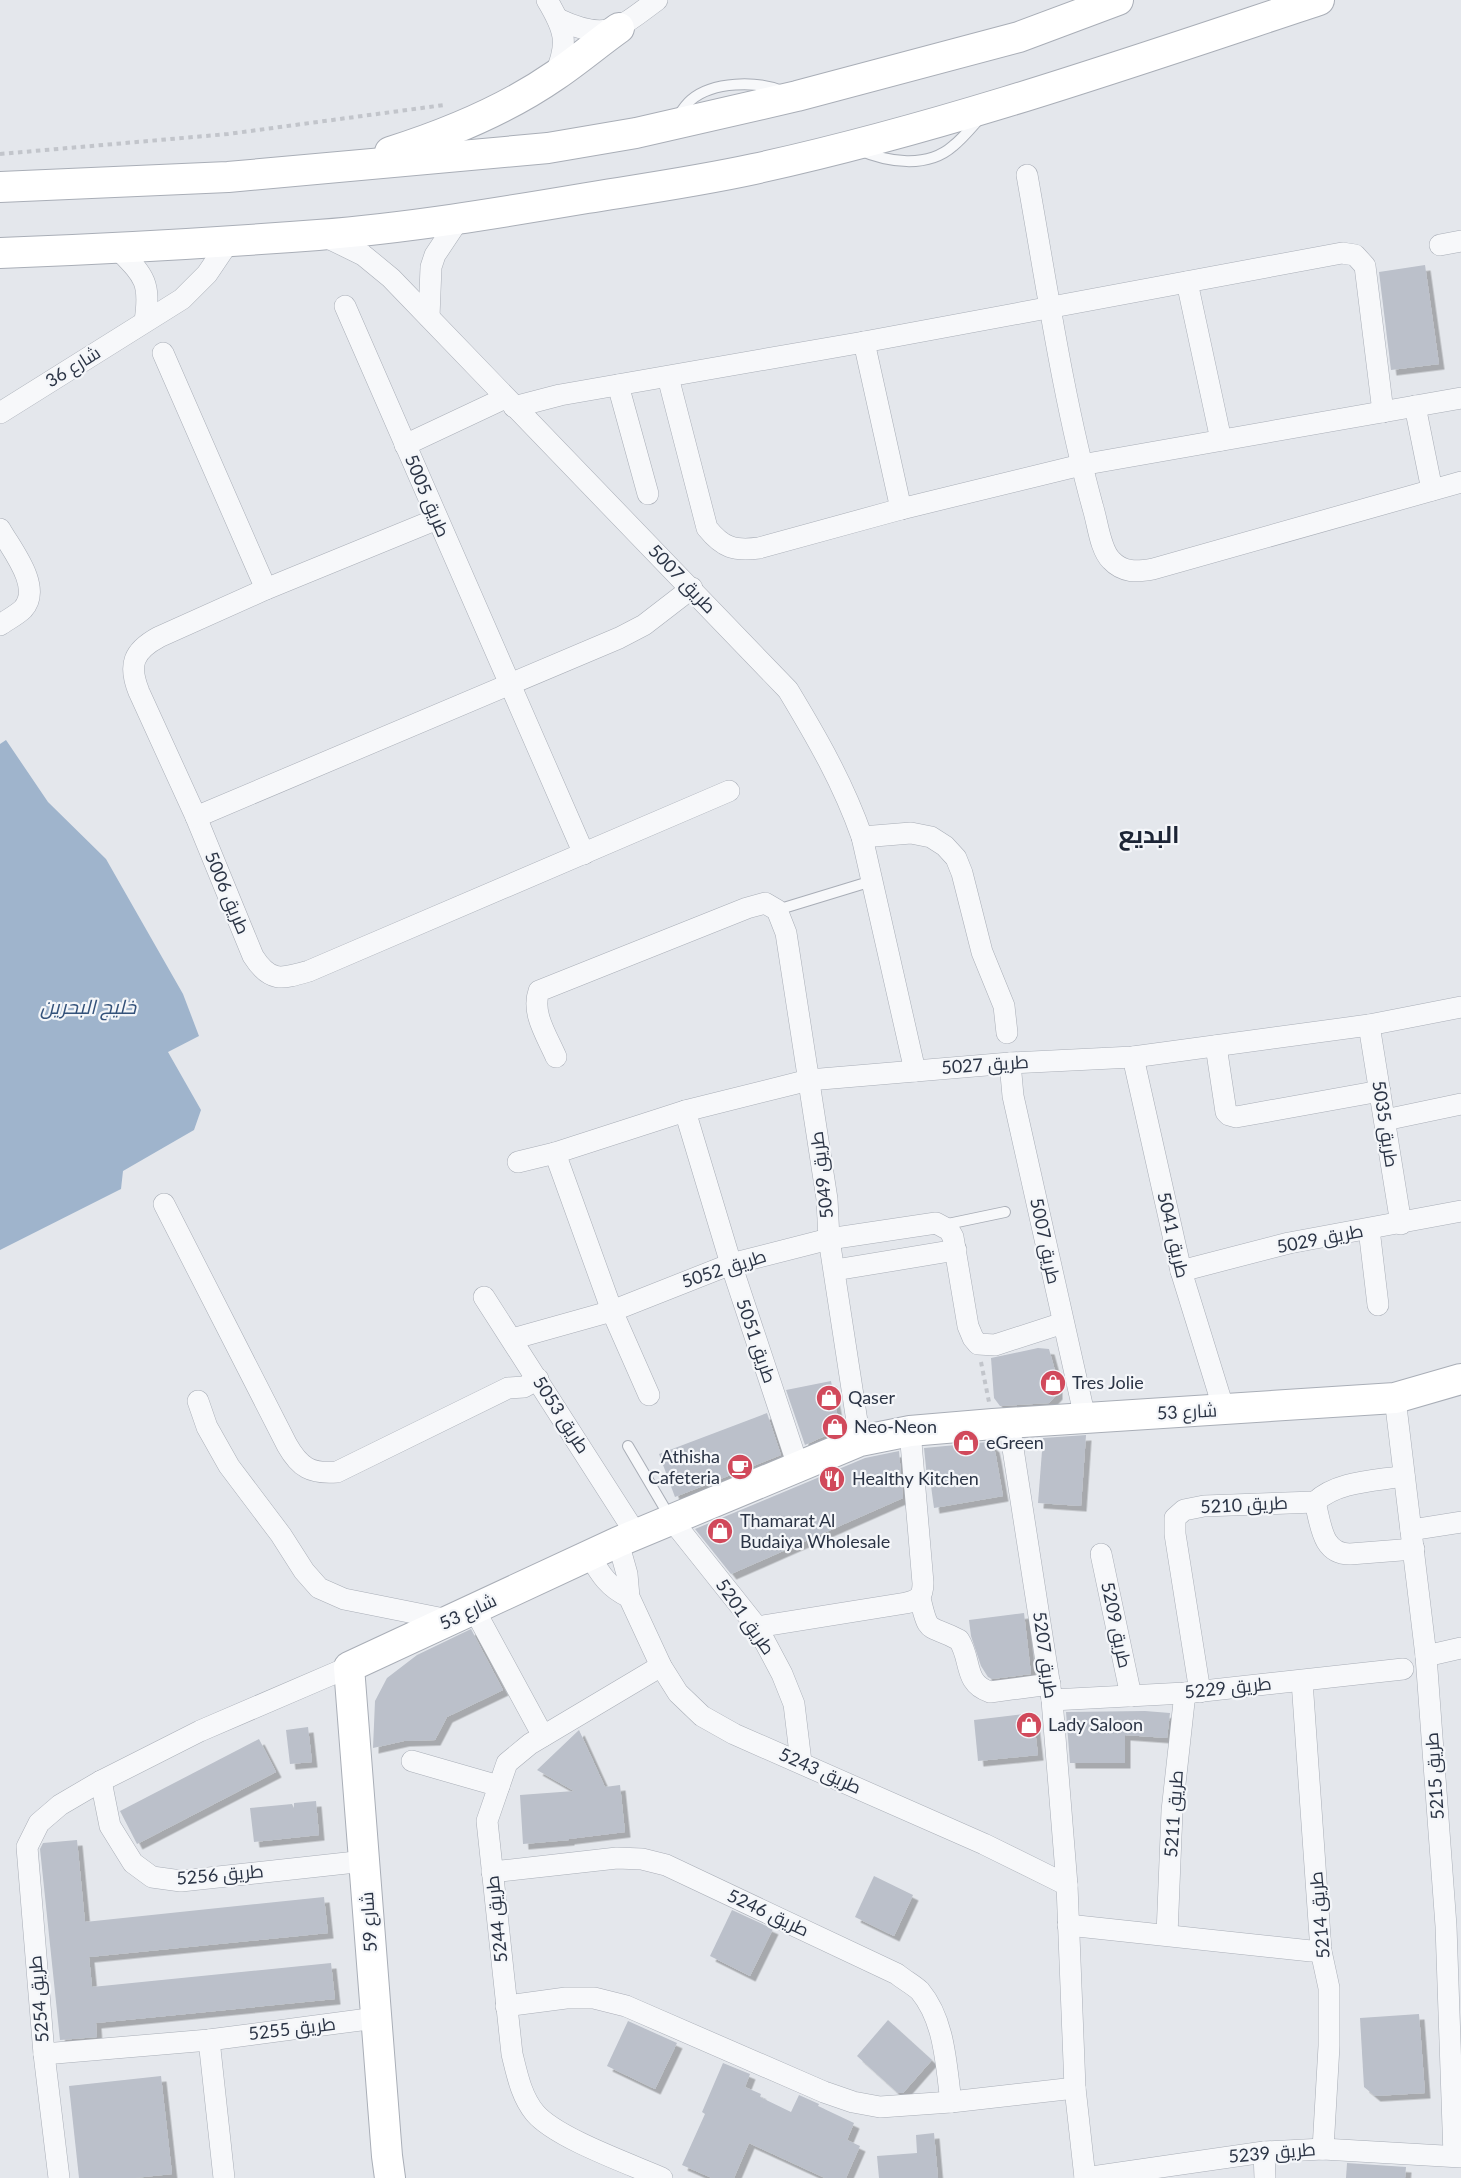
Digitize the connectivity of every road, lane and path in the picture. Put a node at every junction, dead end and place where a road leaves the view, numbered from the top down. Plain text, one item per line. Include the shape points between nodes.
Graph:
1 (548, 0) edge
2 (657, 0) edge
3 (1118, 0) edge
4 (1318, 0) edge
5 (558, 19) junction
6 (619, 28) junction
7 (555, 75) junction
8 (447, 105) dead end
9 (0, 154) edge
10 (335, 169) junction
11 (1027, 175) dead end
12 (0, 187) edge
13 (459, 219) junction
14 (320, 234) junction
15 (230, 240) junction
16 (1461, 241) edge
17 (1440, 244) dead end
18 (117, 248) junction
19 (0, 253) edge
20 (1187, 282) junction
21 (345, 306) dead end
22 (1049, 308) junction
23 (429, 318) junction
24 (145, 321) junction
25 (864, 342) junction
26 (163, 353) dead end
27 (668, 376) junction
28 (618, 385) junction
29 (1461, 398) edge
30 (510, 403) junction
31 (1415, 406) junction
32 (1383, 412) junction
33 (0, 413) edge
34 (1221, 440) junction
35 (405, 445) junction
36 (1081, 465) junction
37 (1461, 482) edge
38 (1432, 490) junction
39 (648, 494) dead end
40 (901, 510) junction
41 (437, 519) junction
42 (0, 529) edge
43 (692, 588) junction
44 (266, 589) junction
45 (0, 625) edge
46 (510, 685) junction
47 (729, 792) dead end
48 (196, 818) junction
49 (862, 837) junction
50 (584, 854) junction
51 (872, 881) junction
52 (777, 910) junction
53 (1461, 1007) edge
54 (1369, 1025) junction
55 (1007, 1033) dead end
56 (1216, 1046) junction
57 (556, 1057) dead end
58 (1133, 1057) junction
59 (1010, 1063) junction
60 (915, 1071) junction
61 (809, 1080) junction
62 (1380, 1091) junction
63 (1461, 1104) edge
64 (686, 1111) junction
65 (1385, 1120) junction
66 (555, 1153) junction
67 (518, 1162) dead end
68 (165, 1204) dead end
69 (1005, 1212) dead end
70 (1461, 1212) edge
71 (1401, 1224) junction
72 (942, 1225) junction
73 (1369, 1229) junction
74 (829, 1239) junction
75 (956, 1250) junction
76 (730, 1264) junction
77 (835, 1270) junction
78 (1181, 1271) junction
79 (484, 1297) dead end
80 (1378, 1305) dead end
81 (612, 1311) junction
82 (1062, 1323) junction
83 (512, 1339) junction
84 (978, 1344) junction
85 (534, 1373) junction
86 (1461, 1379) edge
87 (649, 1395) dead end
88 (1395, 1398) junction
89 (198, 1401) dead end
90 (1224, 1410) junction
91 (1085, 1418) junction
92 (1001, 1424) junction
93 (910, 1431) junction
94 (860, 1441) junction
95 (628, 1446) dead end
96 (798, 1466) junction
97 (1404, 1476) junction
98 (1315, 1503) junction
99 (1175, 1518) joint
100 (671, 1519) junction
101 (1461, 1522) edge
102 (627, 1538) junction
103 (1413, 1539) junction
104 (1101, 1554) dead end
105 (590, 1556) junction
106 (629, 1597) junction
107 (920, 1598) junction
108 (461, 1615) junction
109 (757, 1628) junction
110 (1461, 1648) edge
111 (1426, 1656) junction
112 (661, 1666) junction
113 (349, 1667) junction
114 (1403, 1669) dead end
115 (1302, 1681) junction
116 (1051, 1692) junction
117 (1192, 1693) junction
118 (1131, 1696) junction
119 (543, 1736) junction
120 (412, 1761) dead end
121 (801, 1762) junction
122 (101, 1781) junction
123 (499, 1786) junction
124 (39, 1823) joint
125 (365, 1861) junction
126 (492, 1872) junction
127 (1067, 1885) junction
128 (1068, 1925) junction
129 (1454, 1925) edge
130 (1167, 1935) junction
131 (1321, 1951) junction
132 (506, 2006) junction
133 (376, 2018) junction
134 (209, 2040) junction
135 (44, 2054) junction
136 (1075, 2088) junction
137 (951, 2102) junction
138 (1323, 2149) junction
139 (1264, 2152) junction
140 (1458, 2156) edge
141 (59, 2178) edge
142 (224, 2178) edge
143 (390, 2178) edge
144 (662, 2178) edge
145 (1084, 2178) edge
146 (1265, 2178) edge

1 - 5 street
2 - 6 street
3 - 10 street via 1019,37 673,125 548,148
4 - 13 street via 987,109 850,146 653,188
5 - 6 street via 588,30
5 - 7 street via 564,38 563,57
6 - 7 street
7 - 10 street via 487,114 414,145
8 - 9 path via 228,134
10 - 12 street
11 - 22 street
13 - 14 street
13 - 23 street via 431,267
14 - 15 street
14 - 23 street, طريق 5007 via 378,265
15 - 18 street
15 - 24 street, شارع 36 via 195,287
16 - 17 street
18 - 19 street
18 - 24 street via 135,266 148,288
20 - 22 street
20 - 32 street via 1342,253 1355,255 1365,266
20 - 34 street
21 - 35 street, طريق 5005
22 - 25 street
22 - 36 street
23 - 30 street, طريق 5007
24 - 33 street, شارع 36
25 - 27 street
25 - 40 street
26 - 44 street
27 - 28 street
27 - 40 street via 707,528 716,540 730,548 759,548
28 - 30 street
28 - 39 street
29 - 31 street
30 - 35 street
30 - 43 street, طريق 5007
31 - 32 street
31 - 38 street
32 - 34 street
34 - 36 street
35 - 41 street, طريق 5005
36 - 38 street via 1109,559 1122,569 1137,572
36 - 40 street
37 - 38 street
41 - 44 street, طريق 5006
41 - 46 street, طريق 5005
42 - 45 street via 30,582 30,595 24,608
43 - 46 street via 631,632
43 - 49 street, طريق 5007 via 788,690 828,757
44 - 48 street, طريق 5006 via 144,645 135,659 132,676
46 - 48 street
46 - 50 street, طريق 5005
47 - 50 street, طريق 5006
48 - 50 street, طريق 5006 via 253,956 261,969 275,976 290,977 309,970
49 - 51 street, طريق 5007
49 - 55 street via 911,833 931,837 956,858 982,952 1004,1006
51 - 52 lane
51 - 60 street, طريق 5007
52 - 57 street via 765,903 747,908 539,991 535,1002 538,1014
52 - 61 street, طريق 5049 via 786,933
53 - 54 street, طريق 5027
54 - 56 street, طريق 5027
54 - 62 street, طريق 5035
56 - 58 street, طريق 5027
56 - 62 street via 1228,1116
58 - 59 street, طريق 5027
58 - 78 street, طريق 5041
59 - 60 street, طريق 5027
59 - 82 street, طريق 5007 via 1013,1096
60 - 61 street, طريق 5027
61 - 64 street, طريق 5027
61 - 74 street, طريق 5049 via 827,1199
62 - 65 street, طريق 5035
63 - 65 street
64 - 66 street, طريق 5027
64 - 76 street, طريق 5051
65 - 71 street, طريق 5035
66 - 67 street, طريق 5027
66 - 81 street
68 - 85 street via 287,1445 295,1459 307,1468 337,1472 512,1386 524,1387
69 - 72 lane
70 - 71 street, طريق 5029
71 - 73 street, طريق 5029
72 - 74 street, طريق 5052
72 - 75 street via 949,1230
73 - 78 street, طريق 5029
73 - 80 street
74 - 76 street, طريق 5052
74 - 77 street, طريق 5049
75 - 77 street
75 - 84 street via 968,1326
76 - 81 street, طريق 5052
76 - 96 street, طريق 5051
77 - 94 street, طريق 5049
78 - 90 street, طريق 5041
79 - 83 street, طريق 5053
81 - 83 street, طريق 5052
81 - 87 street
82 - 84 street via 995,1345
82 - 91 street, طريق 5007
83 - 85 street, طريق 5053
84 - 92 path
85 - 102 street, طريق 5053
86 - 88 street, شارع 53
88 - 90 street, شارع 53
88 - 97 street, طريق 5215
89 - 108 street via 207,1427 229,1466 319,1588 344,1599
90 - 91 street, شارع 53
91 - 92 street, شارع 53
92 - 93 street, شارع 53
92 - 116 street, طريق 5207
93 - 94 street, شارع 53
93 - 107 street via 923,1583
94 - 96 street, شارع 53
95 - 100 lane
96 - 100 street, شارع 53
97 - 98 street via 1337,1488 1324,1493
97 - 103 street, طريق 5215
98 - 99 street, طريق 5210 via 1204,1506 1184,1510
98 - 103 street via 1326,1544 1341,1554
99 - 117 street, طريق 5211
100 - 102 street, شارع 53
100 - 109 street, طريق 5201
101 - 103 street
102 - 105 street, شارع 53
102 - 106 street, طريق 5243
103 - 111 street, طريق 5215
104 - 118 street, طريق 5209
105 - 106 street, طريق 5243 via 608,1584
105 - 108 street, شارع 53
106 - 112 street, طريق 5243
107 - 109 street
107 - 116 street, طريق 5229 via 931,1629 959,1640 971,1675 981,1689
108 - 113 street, شارع 53
108 - 119 street
109 - 121 street, طريق 5201 via 794,1704
110 - 111 street
111 - 129 street, طريق 5215
112 - 119 street, طريق 5244
112 - 121 street, طريق 5243 via 678,1693 702,1716
113 - 122 street, شارع 53 via 200,1731
113 - 125 street, شارع 59
114 - 115 street, طريق 5229
115 - 117 street, طريق 5229
115 - 131 street, طريق 5214
116 - 118 street, طريق 5229
116 - 127 street, طريق 5207
117 - 118 street, طريق 5229
117 - 130 street, طريق 5211 via 1172,1811
119 - 123 street, طريق 5244 via 507,1763
120 - 123 street
121 - 127 street, طريق 5243
122 - 124 street, شارع 53 via 60,1805
122 - 125 street, طريق 5256 via 110,1826 133,1863 152,1877 181,1881
123 - 126 street, طريق 5244 via 487,1821
124 - 135 street, طريق 5254 via 27,1847
125 - 133 street, شارع 59
126 - 132 street, طريق 5244
126 - 137 street, طريق 5246 via 617,1858 666,1865 897,1974 919,1990 934,2015
127 - 128 street, طريق 5207
128 - 130 street
128 - 136 street, طريق 5207
129 - 140 street, طريق 5215
130 - 131 street
131 - 138 street, طريق 5214 via 1329,1988
132 - 137 street via 594,1998 626,2006 853,2102 880,2107
132 - 144 street, طريق 5244 via 519,2085 535,2113 555,2130
133 - 134 street, طريق 5255
133 - 143 street, شارع 59
134 - 135 street, طريق 5255
134 - 142 street
135 - 141 street, طريق 5254
136 - 137 street
136 - 145 street, طريق 5207
138 - 139 street, طريق 5239
138 - 140 street, طريق 5239
139 - 145 street, طريق 5239
139 - 146 street

